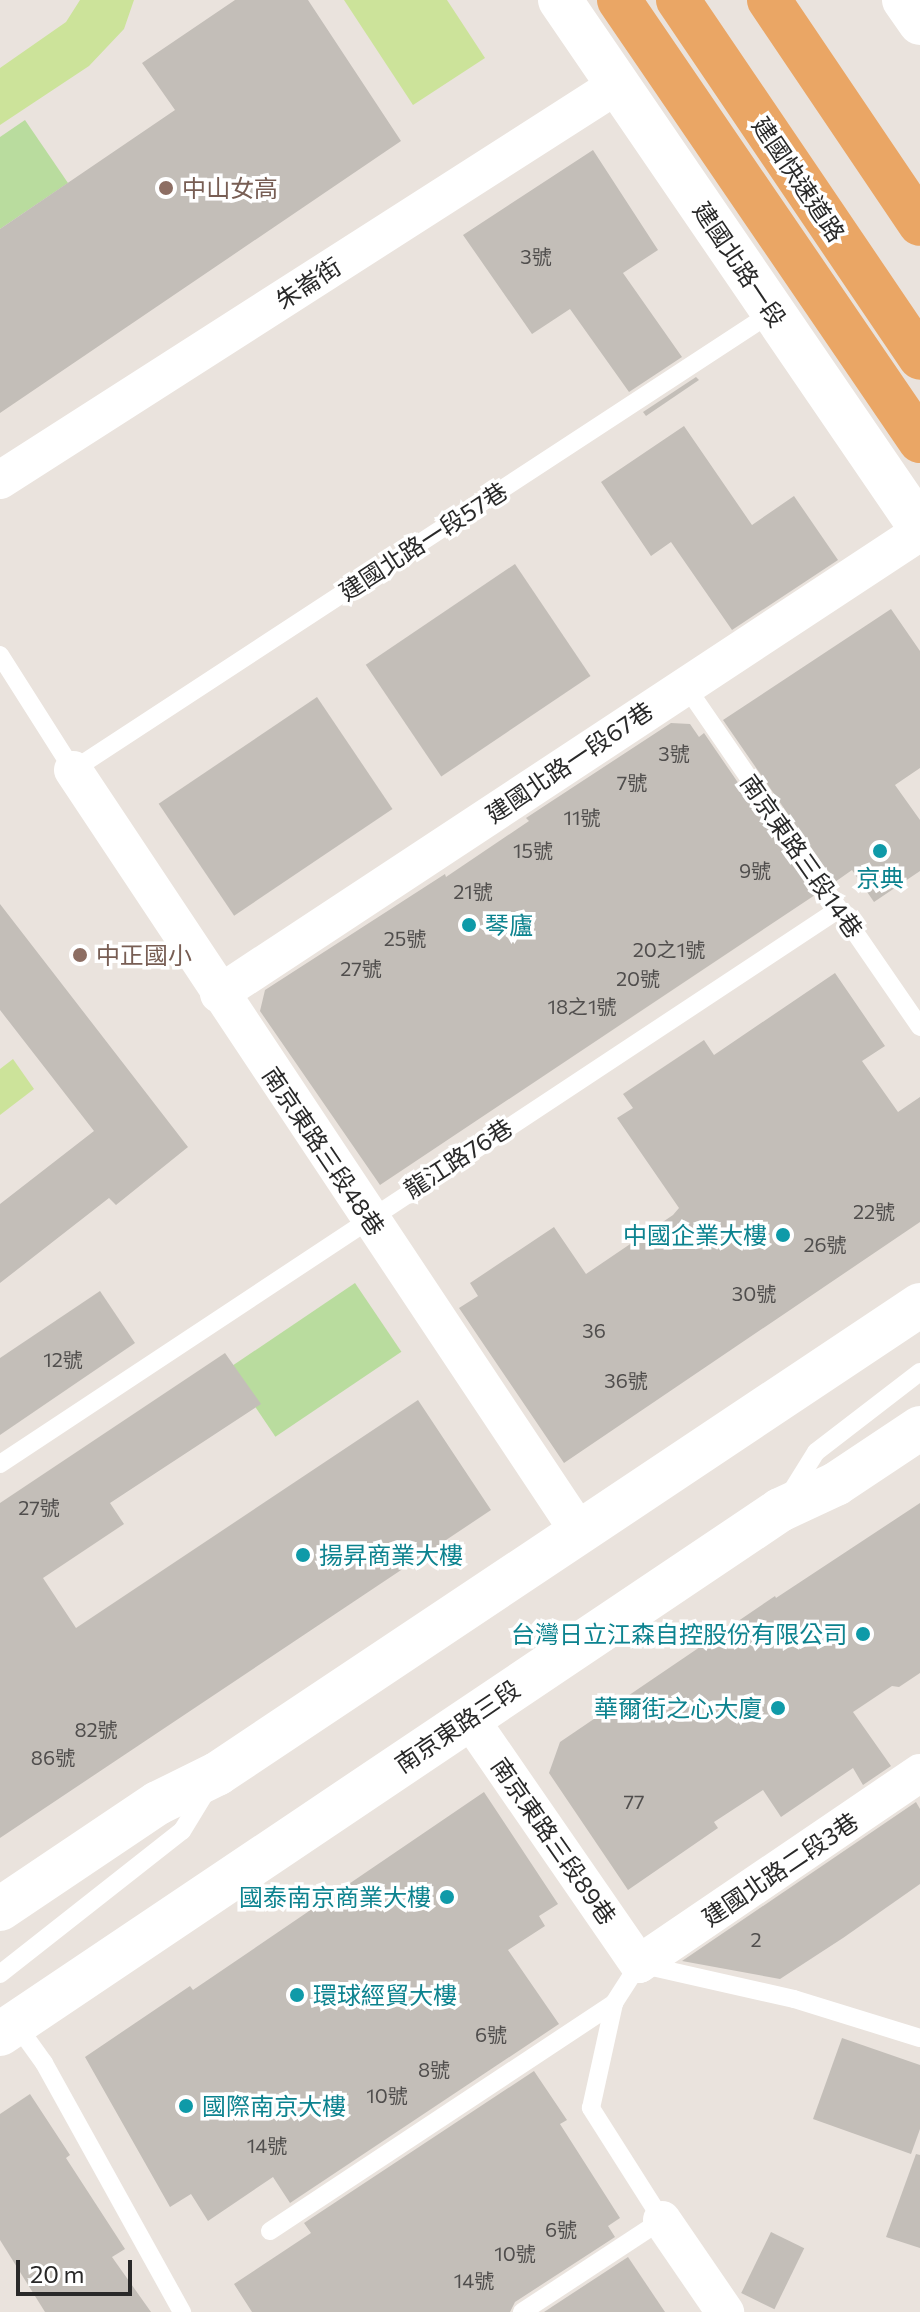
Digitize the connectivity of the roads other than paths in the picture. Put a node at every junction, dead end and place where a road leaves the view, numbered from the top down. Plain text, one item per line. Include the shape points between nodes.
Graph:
1 (560, 0) edge
2 (619, 0) edge
3 (678, 0) edge
4 (769, 0) edge
5 (904, 0) edge
6 (920, 23) edge
7 (617, 85) junction
8 (920, 224) edge
9 (773, 312) junction
10 (920, 358) edge
11 (920, 441) edge
12 (0, 480) edge
13 (920, 530) edge
14 (0, 655) edge
15 (685, 685) junction
16 (73, 770) junction
17 (839, 909) junction
18 (219, 994) junction
19 (920, 1027) edge
20 (368, 1217) junction
21 (920, 1305) edge
22 (920, 1372) edge
23 (920, 1428) edge
24 (0, 1464) edge
25 (780, 1510) junction
26 (578, 1530) junction
27 (469, 1718) junction
28 (920, 1773) edge
29 (217, 1774) junction
30 (0, 1909) edge
31 (639, 1964) junction
32 (0, 1974) edge
33 (614, 2003) junction
34 (8, 2029) edge
35 (920, 2038) edge
36 (662, 2220) junction
37 (270, 2231) dead end
38 (182, 2312) edge
39 (522, 2312) edge
40 (725, 2312) edge

1 - 7 main road, 建國北路一段
2 - 11 highway
3 - 10 highway, 建國快速道路
4 - 8 highway
5 - 6 main road
7 - 9 main road, 建國北路一段
7 - 12 street, 朱崙街
9 - 13 main road, 建國北路一段
9 - 16 lane, 建國北路一段57巷
13 - 15 street, 建國北路一段67巷
14 - 16 lane
15 - 17 lane, 南京東路三段14巷
15 - 18 street, 建國北路一段67巷
16 - 18 street, 南京東路三段48巷
17 - 19 lane, 南京東路三段14巷
17 - 20 lane, 龍江路76巷
18 - 20 street, 南京東路三段48巷
20 - 24 lane, 龍江路76巷
20 - 26 street, 南京東路三段48巷
21 - 26 main road
22 - 25 lane via 816,1452
23 - 25 main road, 南京東路三段 via 836,1484
25 - 27 main road, 南京東路三段
26 - 29 main road
27 - 31 street, 南京東路三段89巷
27 - 34 main road, 南京東路三段
28 - 31 street, 建國北路二段3巷
29 - 30 main road via 158,1803
29 - 32 lane via 182,1831
31 - 33 lane
31 - 35 lane via 794,1999
33 - 36 lane via 591,2108
33 - 37 lane
34 - 38 lane via 44,2063
36 - 39 lane
36 - 40 street

